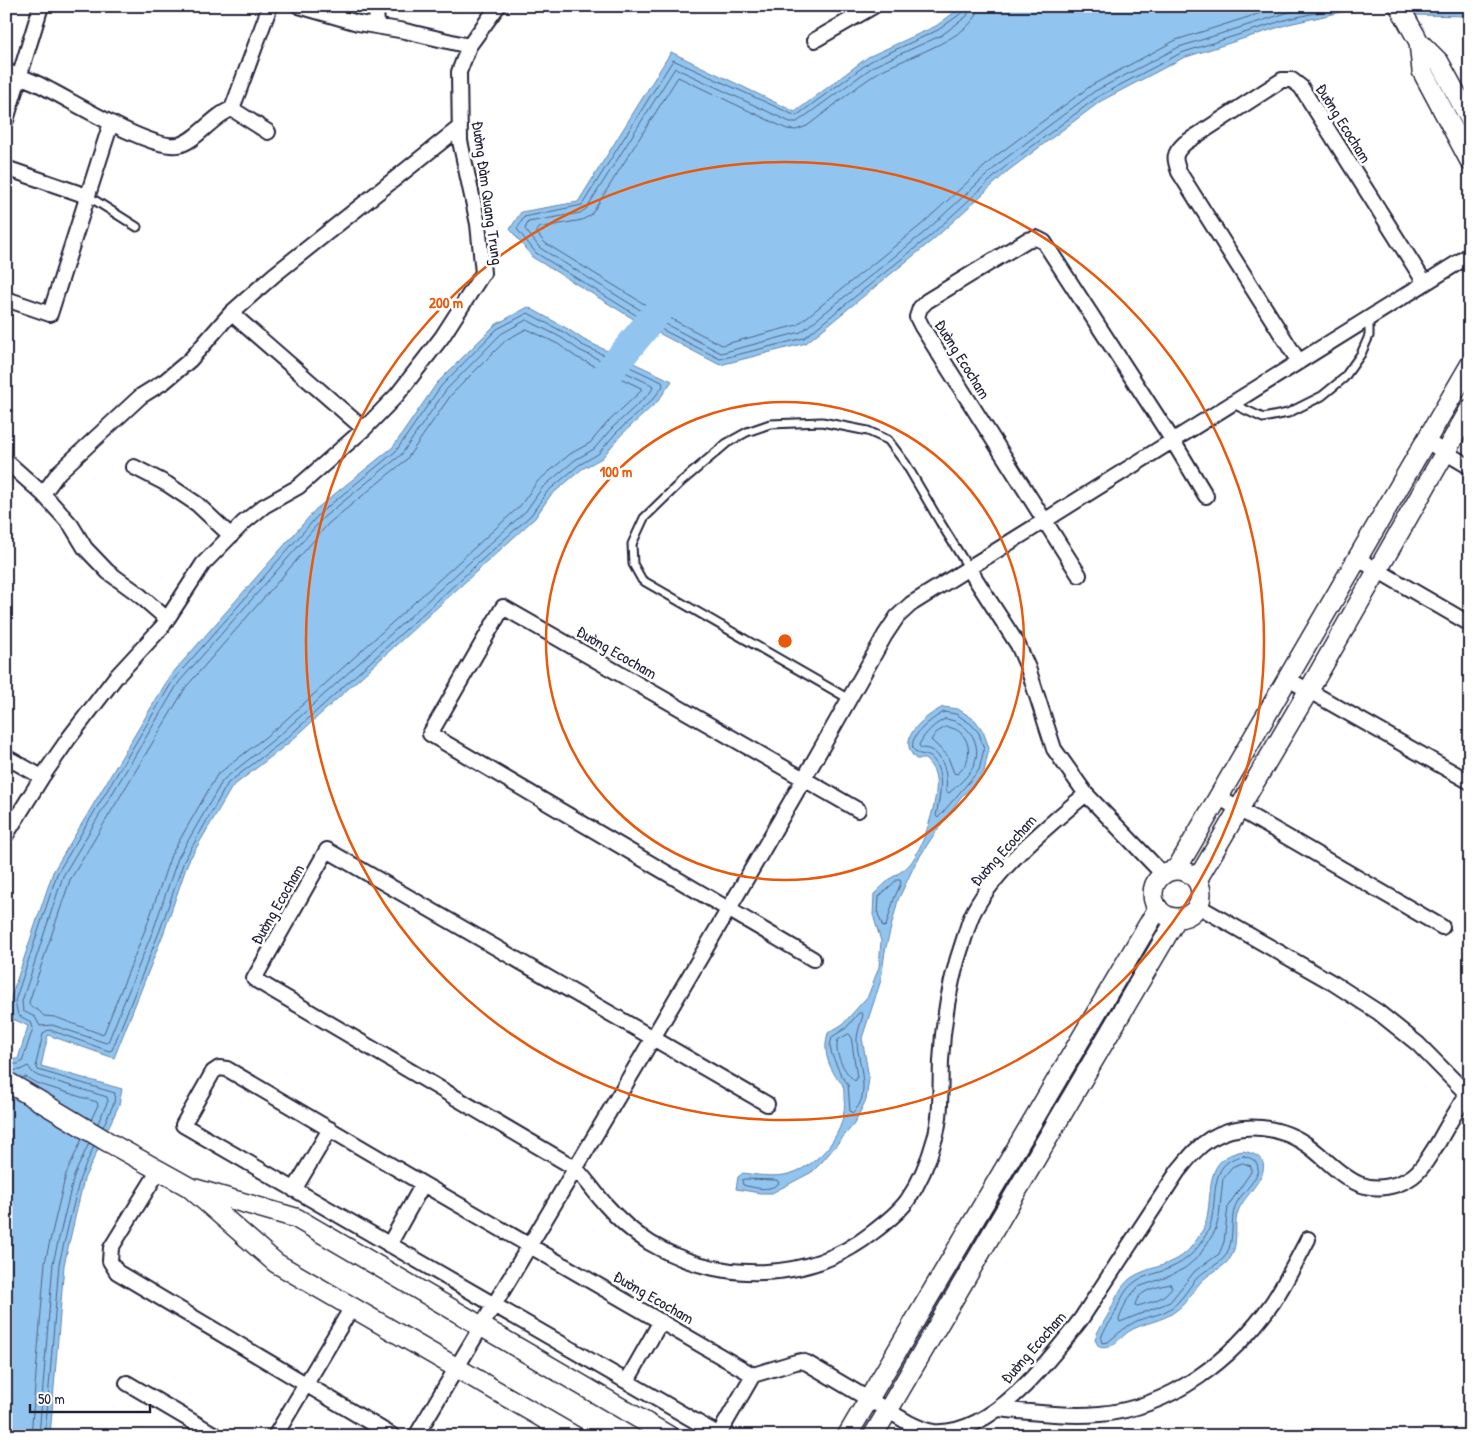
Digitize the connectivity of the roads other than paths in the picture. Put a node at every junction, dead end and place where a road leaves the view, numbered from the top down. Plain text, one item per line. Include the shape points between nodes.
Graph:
1 (42, 6) edge
2 (270, 6) edge
3 (299, 6) edge
4 (376, 6) edge
5 (498, 6) edge
6 (874, 6) edge
7 (1399, 6) edge
8 (377, 26) junction
9 (815, 40) dead end
10 (1419, 42) junction
11 (469, 46) junction
12 (6, 71) edge
13 (20, 77) junction
14 (232, 109) junction
15 (1470, 119) edge
16 (6, 120) edge
17 (112, 123) junction
18 (460, 127) junction
19 (268, 132) dead end
20 (1470, 161) edge
21 (6, 168) edge
22 (87, 196) junction
23 (137, 227) dead end
24 (1470, 255) edge
25 (1425, 283) junction
26 (6, 299) edge
27 (231, 313) junction
28 (1369, 318) junction
29 (1299, 362) junction
30 (1470, 366) edge
31 (1232, 404) junction
32 (1470, 409) edge
33 (364, 429) junction
34 (1173, 441) junction
35 (1426, 441) junction
36 (1445, 452) junction
37 (6, 461) edge
38 (134, 467) dead end
39 (1470, 467) edge
40 (43, 494) junction
41 (1206, 496) dead end
42 (1045, 522) junction
43 (231, 536) junction
44 (1358, 558) junction
45 (969, 569) junction
46 (1377, 570) junction
47 (1079, 575) dead end
48 (164, 623) junction
49 (1470, 624) edge
50 (1288, 679) junction
51 (1309, 690) junction
52 (849, 699) junction
53 (6, 757) edge
54 (42, 777) junction
55 (804, 779) junction
56 (1470, 782) edge
57 (1086, 794) junction
58 (1218, 797) junction
59 (1239, 809) junction
60 (858, 810) dead end
61 (6, 836) edge
62 (1157, 868) dead end
63 (1176, 870) junction
64 (1197, 880) junction
65 (1198, 906) junction
66 (1158, 908) junction
67 (728, 910) junction
68 (1177, 918) junction
69 (1442, 927) dead end
70 (813, 959) dead end
71 (654, 1039) junction
72 (6, 1081) edge
73 (1468, 1095) edge
74 (767, 1104) dead end
75 (330, 1129) junction
76 (575, 1168) junction
77 (159, 1170) junction
78 (423, 1184) junction
79 (189, 1187) junction
80 (294, 1190) junction
81 (1308, 1239) dead end
82 (389, 1245) junction
83 (529, 1246) junction
84 (494, 1304) junction
85 (352, 1307) junction
86 (661, 1321) junction
87 (481, 1326) junction
88 (457, 1367) junction
89 (753, 1375) junction
90 (627, 1381) junction
91 (127, 1382) dead end
92 (306, 1384) junction
93 (868, 1399) junction
94 (998, 1409) junction
95 (888, 1410) junction
96 (720, 1435) edge
97 (217, 1436) edge
98 (275, 1436) edge
99 (394, 1436) edge
100 (416, 1436) edge
101 (574, 1436) edge
102 (669, 1436) edge
103 (846, 1436) edge
104 (873, 1436) edge

1 - 13 street
2 - 14 street
3 - 8 street
4 - 8 street
5 - 11 street, Đường Đàm Quang Trung
6 - 9 street
7 - 10 street
8 - 11 street
10 - 15 street via 1439,62
10 - 20 street via 1422,71
11 - 18 street, Đường Đàm Quang Trung via 459,72
12 - 13 street
13 - 16 street
13 - 17 street
14 - 17 street via 224,111 179,145 166,145
14 - 19 street
17 - 22 street
18 - 27 street
18 - 33 street, Đường Đàm Quang Trung via 460,141 478,224 482,273 442,337 397,395
21 - 22 street
22 - 23 lane
22 - 26 street via 50,314
24 - 25 street
25 - 28 street
25 - 29 street, Đường Ecocham via 1301,87 1292,80 1282,80 1185,143 1177,150 1174,159 1179,172
27 - 33 street
27 - 40 street via 190,360 141,396 59,472
28 - 29 street
28 - 31 lane via 1369,336 1361,354 1344,378 1322,396 1288,413 1263,418
29 - 31 street
30 - 35 street
31 - 34 street
32 - 36 street
33 - 43 street, Đường Đàm Quang Trung via 298,487 264,506
34 - 41 street, Đường Ecocham
34 - 42 street
34 - 42 street, Đường Ecocham via 1044,242 1036,238 1027,240 927,300 917,317 922,327
35 - 36 street
35 - 44 street
36 - 39 street
36 - 46 street
37 - 40 street
38 - 43 street via 197,504
40 - 48 street via 108,572 137,593
42 - 45 street
42 - 47 street, Đường Ecocham
43 - 48 street, Đường Đàm Quang Trung via 203,564
44 - 46 street
44 - 50 street
45 - 52 street via 897,616
45 - 52 lane via 888,440 868,430 822,422 770,424 747,432 712,456 644,518 632,544 633,564 642,580
45 - 57 street via 1018,645 1054,750
46 - 49 street
46 - 51 street
48 - 54 street, Đường Đàm Quang Trung via 115,678
50 - 51 street
50 - 58 street
51 - 56 street
51 - 59 street
52 - 55 street
53 - 54 street
54 - 61 street, Đường Đàm Quang Trung
55 - 60 street, Đường Ecocham
55 - 67 street
55 - 67 street, Đường Ecocham via 503,607 430,734
57 - 62 street
57 - 76 street, Đường Ecocham via 1036,836 996,880 973,912 955,965 944,1018 940,1113 924,1172 906,1201 859,1243 831,1258 801,1268 770,1273 738,1273 707,1267 677,1257 625,1225
58 - 59 street
58 - 63 street
59 - 64 street
59 - 69 street
63 - 64 street
63 - 66 street via 1163,874 1156,882 1153,895
64 - 65 street via 1201,892
65 - 68 street
65 - 73 street via 1378,1012 1418,1044
66 - 68 street
66 - 93 street
67 - 70 street, Đường Ecocham
67 - 71 street
68 - 95 street
71 - 74 street, Đường Ecocham
71 - 76 street
71 - 76 street, Đường Ecocham via 327,850 254,979
72 - 77 street
73 - 94 street, Đường Ecocham via 1422,1168 1407,1180 1385,1187 1363,1186 1353,1181 1288,1134 1245,1128 1210,1139 1178,1171 1065,1341
75 - 78 street, Đường Ecocham
75 - 80 street
75 - 80 street, Đường Ecocham via 223,1068 213,1072 183,1125
76 - 83 street
77 - 79 street
77 - 92 street via 114,1243 110,1254 113,1267 122,1276
78 - 82 street
78 - 83 street, Đường Ecocham
79 - 85 street via 276,1263
79 - 87 street via 296,1218
80 - 82 street
81 - 94 street via 1273,1301 1249,1331 1202,1374 1167,1395 1122,1411 1099,1414
82 - 84 street
83 - 84 street
83 - 86 street, Đường Ecocham
84 - 87 street
84 - 90 street
85 - 88 street
85 - 92 street
86 - 89 street, Đường Ecocham
86 - 90 street
87 - 88 street
87 - 102 street
88 - 100 street
88 - 101 street
89 - 93 street, Đường Ecocham via 801,1361
89 - 96 street
90 - 96 street
91 - 97 street
92 - 98 street
92 - 99 street
93 - 95 street, Đường Ecocham
93 - 103 street
94 - 95 street, Đường Ecocham via 963,1426 934,1432 918,1428
95 - 104 street

